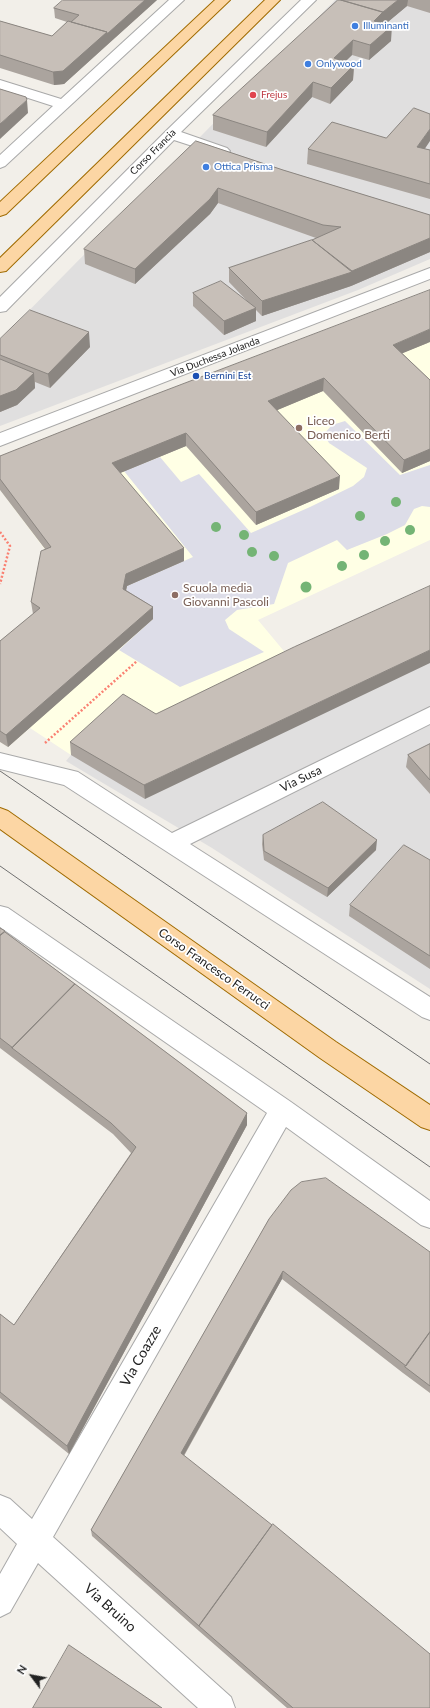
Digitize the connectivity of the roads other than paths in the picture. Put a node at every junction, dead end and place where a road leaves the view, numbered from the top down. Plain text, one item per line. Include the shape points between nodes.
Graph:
1 (177, 0) edge
2 (223, 0) edge
3 (273, 0) edge
4 (309, 0) edge
5 (0, 84) edge
6 (63, 104) junction
7 (171, 134) junction
8 (235, 155) edge
9 (0, 163) edge
10 (0, 211) edge
11 (0, 267) edge
12 (430, 273) edge
13 (0, 307) edge
14 (0, 440) edge
15 (430, 715) edge
16 (6, 761) edge
17 (0, 817) edge
18 (172, 843) junction
19 (0, 916) edge
20 (430, 1010) edge
21 (282, 1110) junction
22 (430, 1119) edge
23 (430, 1216) edge
24 (0, 1509) edge
25 (35, 1539) junction
26 (0, 1602) edge
27 (220, 1708) edge

1 - 6 street
2 - 10 main road
3 - 11 main road
4 - 7 street, Corso Francia
5 - 6 street
6 - 9 street
7 - 8 street
7 - 13 street, Corso Francia
12 - 14 street, Via Duchessa Jolanda
15 - 18 street, Via Susa
16 - 18 street via 70,778
17 - 22 main road, Corso Francesco Ferrucci
18 - 20 street
19 - 21 street
21 - 23 street
21 - 25 street, Via Coazze
24 - 25 street, Via Bruino
25 - 26 street, Via Coazze
25 - 27 street, Via Bruino

